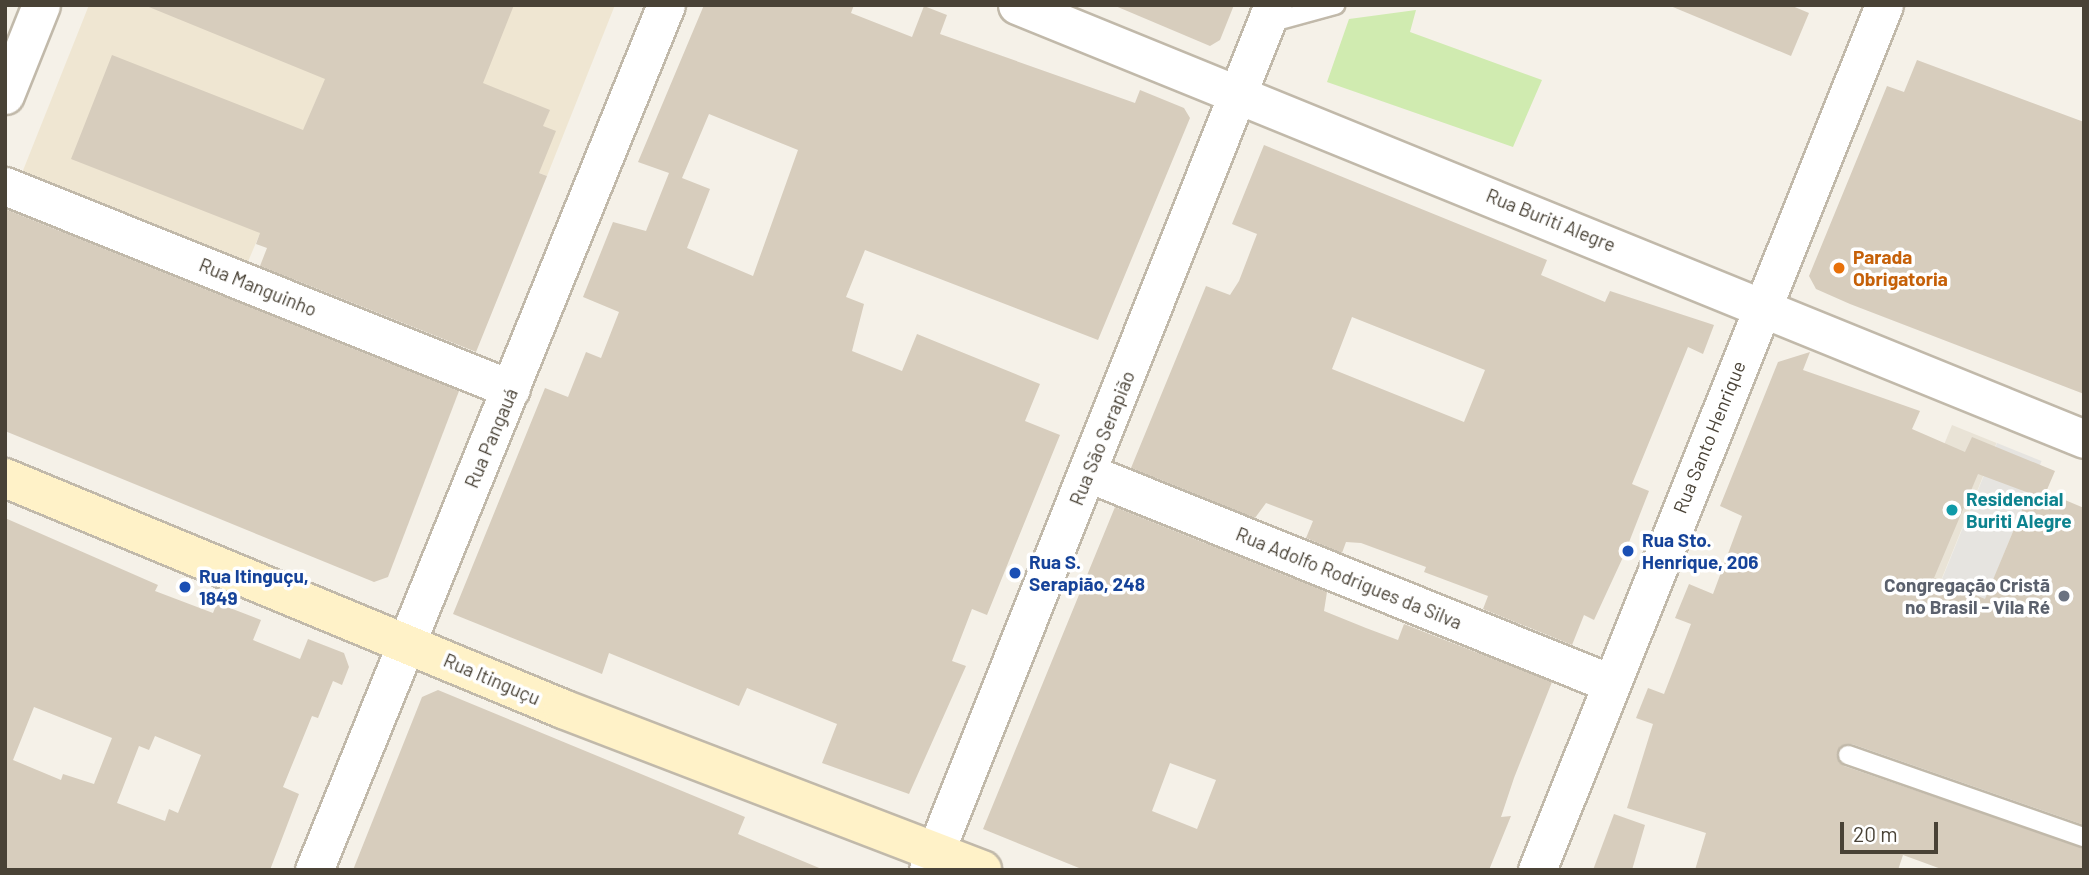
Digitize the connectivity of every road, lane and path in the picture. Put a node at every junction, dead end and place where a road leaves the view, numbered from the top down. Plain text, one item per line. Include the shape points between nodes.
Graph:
1 (41, 5) edge
2 (666, 5) edge
3 (1017, 5) edge
4 (1335, 5) edge
5 (1884, 5) edge
6 (1269, 15) edge
7 (1079, 16) edge
8 (1238, 93) junction
9 (5, 96) edge
10 (5, 186) edge
11 (1762, 305) junction
12 (511, 389) junction
13 (2084, 439) edge
14 (1088, 473) junction
15 (5, 478) edge
16 (405, 643) junction
17 (1610, 683) junction
18 (1848, 755) dead end
19 (2084, 837) edge
20 (931, 861) edge
21 (314, 870) edge
22 (982, 870) edge
23 (1537, 870) edge

1 - 9 street
2 - 12 street, Rua Pangauá
3 - 7 street, Rua Buriti Alegre
4 - 6 lane
5 - 11 street, Rua Santo Henrique
6 - 8 street, Rua São Serapião
7 - 8 street, Rua Buriti Alegre
8 - 11 street, Rua Buriti Alegre
8 - 14 street, Rua São Serapião
10 - 12 street, Rua Manguinho
11 - 13 street, Rua Buriti Alegre
11 - 17 street, Rua Santo Henrique
12 - 16 street, Rua Pangauá
14 - 17 street, Rua Adolfo Rodrigues da Silva
14 - 20 street, Rua São Serapião
15 - 16 main road, Rua Itinguçu
16 - 20 main road, Rua Itinguçu
16 - 21 street, Rua Pangauá
17 - 23 street, Rua Santo Henrique
18 - 19 lane
20 - 22 main road, Rua Itinguçu

